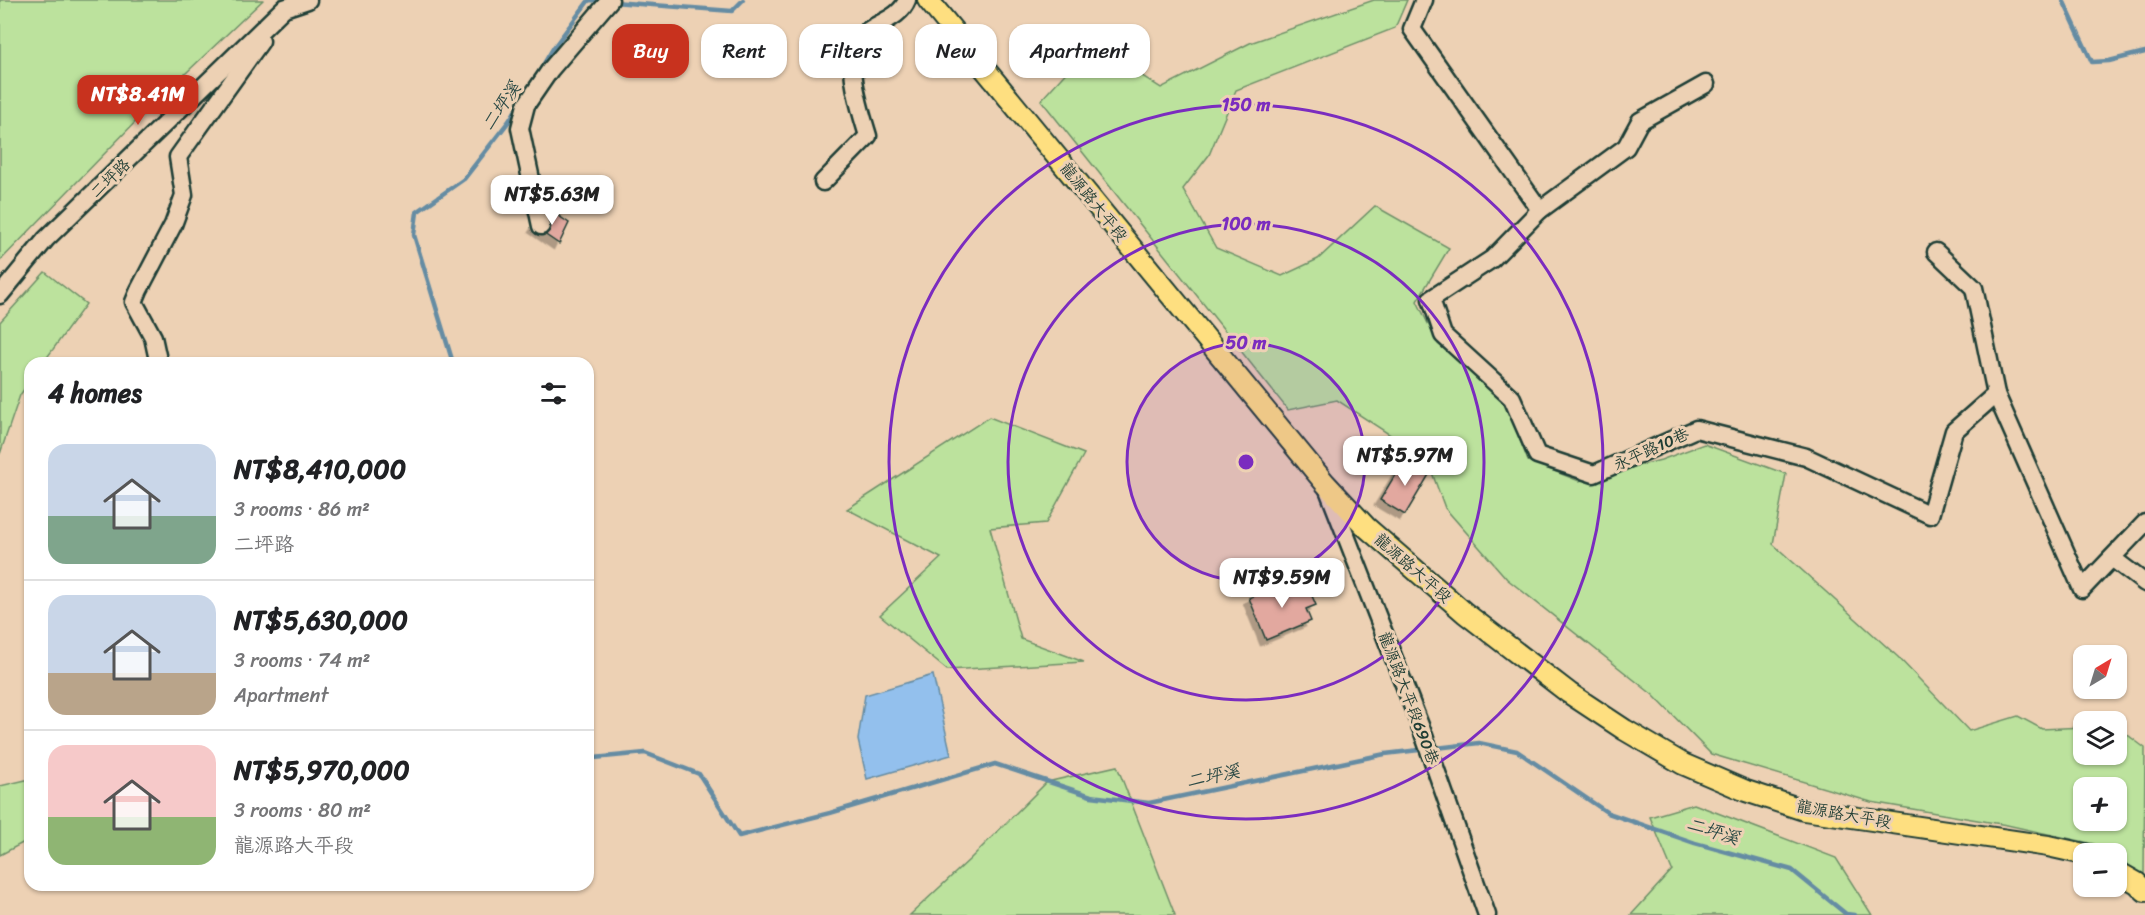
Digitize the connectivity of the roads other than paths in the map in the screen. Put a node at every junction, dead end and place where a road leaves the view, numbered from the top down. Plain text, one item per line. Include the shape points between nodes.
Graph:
1 (308, 0) edge
2 (610, 0) edge
3 (907, 0) edge
4 (928, 0) edge
5 (1424, 0) edge
6 (284, 8) junction
7 (1706, 84) dead end
8 (823, 182) dead end
9 (1540, 210) junction
10 (541, 226) dead end
11 (1936, 252) dead end
12 (0, 295) edge
13 (157, 357) edge
14 (1995, 394) junction
15 (1325, 483) junction
16 (2145, 523) edge
17 (2112, 558) junction
18 (2145, 583) edge
19 (2073, 852) edge
20 (2127, 877) edge
21 (2145, 891) edge
22 (1487, 915) edge

1 - 6 street, 二坪路
2 - 10 street via 550,70 526,105 520,128
3 - 8 street via 903,10 868,30 856,44 853,82 868,136
4 - 15 main road, 龍源路大平段
5 - 9 street via 1412,29
6 - 12 street, 二坪路 via 46,239
6 - 13 street via 178,157 184,195 134,302 153,337
7 - 9 street via 1640,121 1626,147
9 - 14 street, 永平路10巷 via 1492,259 1431,299 1443,334 1512,398 1536,455 1594,474 1696,429 1806,457 1930,515 1954,431
11 - 14 street via 1974,288
14 - 17 street via 2082,589
15 - 19 main road, 龍源路大平段 via 1366,527 1465,613 1569,693 1683,764 1804,810
15 - 22 street, 龍源路大平段690巷 via 1423,733
16 - 17 street
17 - 18 street
20 - 21 main road

